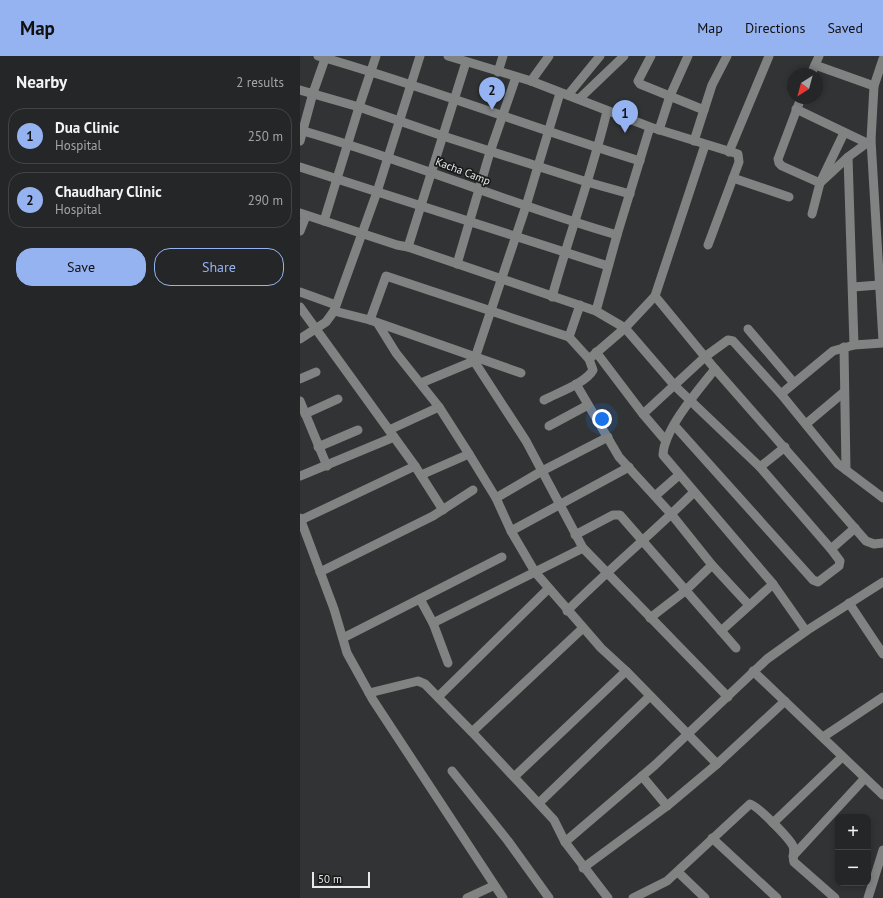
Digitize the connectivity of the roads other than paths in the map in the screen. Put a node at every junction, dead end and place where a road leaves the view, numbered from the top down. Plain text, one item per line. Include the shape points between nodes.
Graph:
1 (376, 56) edge
2 (420, 56) edge
3 (448, 56) edge
4 (503, 56) edge
5 (549, 56) edge
6 (600, 56) edge
7 (624, 56) edge
8 (651, 56) edge
9 (688, 56) edge
10 (727, 56) edge
11 (769, 56) edge
12 (819, 56) edge
13 (323, 57) edge
14 (883, 59) edge
15 (466, 62) junction
16 (815, 65) junction
17 (814, 68) edge
18 (371, 72) junction
19 (498, 72) junction
20 (516, 77) junction
21 (531, 81) junction
22 (411, 86) junction
23 (874, 86) junction
24 (300, 90) edge
25 (313, 93) junction
26 (564, 94) junction
27 (670, 96) junction
28 (579, 99) junction
29 (454, 100) junction
30 (798, 104) edge
31 (359, 107) junction
32 (704, 110) junction
33 (796, 110) junction
34 (607, 111) junction
35 (503, 117) junction
36 (400, 121) junction
37 (655, 128) junction
38 (301, 131) edge
39 (844, 132) junction
40 (549, 133) junction
41 (443, 136) junction
42 (300, 141) edge
43 (694, 141) junction
44 (869, 142) junction
45 (348, 145) junction
46 (705, 145) junction
47 (598, 149) junction
48 (490, 152) junction
49 (729, 152) junction
50 (848, 157) junction
51 (388, 158) junction
52 (640, 161) junction
53 (537, 165) junction
54 (300, 167) edge
55 (431, 172) junction
56 (733, 178) junction
57 (337, 179) junction
58 (587, 182) junction
59 (820, 183) junction
60 (479, 190) junction
61 (377, 192) junction
62 (630, 194) junction
63 (789, 197) dead end
64 (420, 206) junction
65 (526, 206) junction
66 (303, 214) edge
67 (812, 214) dead end
68 (324, 221) junction
69 (469, 221) junction
70 (574, 223) junction
71 (300, 231) edge
72 (363, 233) junction
73 (616, 235) junction
74 (515, 236) junction
75 (708, 245) dead end
76 (408, 247) junction
77 (564, 252) junction
78 (456, 264) junction
79 (608, 266) junction
80 (501, 279) junction
81 (879, 285) junction
82 (853, 287) junction
83 (300, 292) edge
84 (655, 296) junction
85 (552, 297) junction
86 (580, 305) junction
87 (300, 307) edge
88 (335, 308) junction
89 (492, 310) junction
90 (596, 311) junction
91 (374, 322) junction
92 (625, 328) junction
93 (316, 330) junction
94 (748, 330) dead end
95 (569, 337) junction
96 (300, 339) edge
97 (883, 342) edge
98 (849, 346) junction
99 (596, 352) junction
100 (706, 356) junction
101 (474, 359) junction
102 (589, 359) junction
103 (715, 369) junction
104 (316, 372) dead end
105 (521, 373) dead end
106 (300, 380) edge
107 (421, 383) junction
108 (794, 383) junction
109 (576, 384) junction
110 (675, 386) junction
111 (844, 392) junction
112 (781, 394) junction
113 (338, 399) dead end
114 (544, 400) dead end
115 (691, 400) junction
116 (300, 401) edge
117 (588, 405) junction
118 (439, 407) junction
119 (306, 414) junction
120 (643, 414) junction
121 (806, 424) junction
122 (674, 425) junction
123 (549, 426) dead end
124 (358, 430) dead end
125 (391, 434) junction
126 (608, 437) junction
127 (666, 441) junction
128 (318, 447) junction
129 (785, 447) junction
130 (469, 454) junction
131 (327, 466) junction
132 (415, 466) junction
133 (629, 467) junction
134 (760, 467) junction
135 (846, 470) junction
136 (542, 471) junction
137 (680, 475) junction
138 (300, 476) edge
139 (421, 476) junction
140 (474, 490) dead end
141 (694, 492) junction
142 (655, 496) junction
143 (496, 498) junction
144 (883, 498) edge
145 (559, 505) junction
146 (442, 510) junction
147 (672, 515) junction
148 (300, 519) edge
149 (855, 528) junction
150 (511, 531) junction
151 (575, 535) junction
152 (642, 541) junction
153 (883, 543) edge
154 (583, 548) junction
155 (831, 549) junction
156 (502, 557) dead end
157 (712, 565) junction
158 (320, 572) junction
159 (535, 572) junction
160 (607, 572) junction
161 (883, 582) edge
162 (773, 584) junction
163 (548, 589) junction
164 (685, 591) junction
165 (420, 599) junction
166 (849, 603) junction
167 (748, 604) junction
168 (567, 611) junction
169 (650, 618) junction
170 (433, 623) junction
171 (583, 628) junction
172 (721, 631) junction
173 (806, 631) junction
174 (343, 638) junction
175 (736, 648) dead end
176 (883, 654) edge
177 (448, 663) dead end
178 (626, 671) junction
179 (754, 671) junction
180 (369, 693) junction
181 (650, 696) junction
182 (438, 697) junction
183 (728, 697) junction
184 (883, 697) edge
185 (785, 701) junction
186 (472, 732) junction
187 (688, 733) junction
188 (823, 737) junction
189 (842, 757) junction
190 (717, 764) junction
191 (452, 771) dead end
192 (642, 776) junction
193 (514, 777) junction
194 (866, 778) junction
195 (883, 795) edge
196 (539, 804) junction
197 (667, 806) junction
198 (773, 823) junction
199 (712, 838) junction
200 (565, 842) junction
201 (883, 850) edge
202 (793, 856) junction
203 (583, 868) junction
204 (678, 872) junction
205 (493, 886) junction
206 (636, 897) edge
207 (467, 898) edge
208 (503, 898) edge
209 (549, 898) edge
210 (608, 898) edge
211 (705, 898) edge
212 (777, 898) edge
213 (835, 898) edge
214 (868, 898) edge

1 - 18 street
2 - 22 street
3 - 15 street
4 - 19 street
5 - 21 street
6 - 26 street
7 - 28 street
8 - 27 street via 638,81 642,86
9 - 27 street
10 - 32 street via 712,85
11 - 49 street
12 - 16 street
13 - 18 street
13 - 25 street
14 - 23 street
15 - 19 street
15 - 29 street
16 - 17 street
16 - 23 street
18 - 22 street
18 - 31 street
19 - 20 street
20 - 21 street
20 - 35 street
21 - 26 street
22 - 29 street
22 - 36 street
23 - 44 street
24 - 25 street
25 - 31 street
25 - 38 street
26 - 28 street
26 - 40 street
27 - 32 street
27 - 37 street
28 - 34 street
29 - 35 street
29 - 41 street
30 - 33 street
31 - 36 street
31 - 45 street
32 - 43 street
33 - 39 street
33 - 59 street via 778,159 779,163
34 - 37 street
34 - 47 street
35 - 40 street
35 - 48 street
36 - 41 street
36 - 51 street
37 - 43 street
37 - 52 street
38 - 42 street
38 - 45 street, Kacha Camp
39 - 44 street
39 - 59 street
40 - 47 street
40 - 53 street
41 - 48 street
41 - 55 street
43 - 46 street
44 - 50 street
44 - 81 street via 877,223
45 - 51 street, Kacha Camp
45 - 57 street
46 - 49 street
46 - 84 street
47 - 52 street
47 - 58 street
48 - 53 street
48 - 60 street
49 - 56 street via 740,157
50 - 59 street
50 - 82 street
51 - 55 street, Kacha Camp
51 - 61 street
52 - 62 street
53 - 58 street
53 - 65 street
54 - 57 street
55 - 60 street, Kacha Camp
55 - 64 street
56 - 63 street
56 - 75 street
57 - 61 street
57 - 68 street
58 - 62 street
58 - 70 street
59 - 67 street
60 - 65 street, Kacha Camp
60 - 69 street
61 - 64 street
61 - 72 street
62 - 73 street
64 - 69 street
64 - 76 street
65 - 70 street, Kacha Camp
65 - 74 street
66 - 68 street
66 - 71 street
68 - 72 street
69 - 74 street
69 - 78 street
70 - 73 street, Kacha Camp
70 - 77 street
72 - 76 street
72 - 88 street
73 - 79 street
74 - 77 street
74 - 80 street
76 - 78 street
77 - 79 street
77 - 85 street
78 - 80 street
79 - 90 street
80 - 85 street
80 - 89 street
81 - 82 street
81 - 97 street
82 - 98 street
83 - 88 street
84 - 92 street
84 - 100 street
85 - 86 street
86 - 90 street
86 - 95 street
87 - 93 street
88 - 91 street
88 - 93 street via 326,322
89 - 91 street via 386,276
89 - 95 street
89 - 101 street
90 - 92 street
91 - 101 street
91 - 107 street
92 - 99 street
92 - 110 street
93 - 96 street
93 - 125 street
94 - 108 street
95 - 102 street
97 - 98 street
98 - 108 street via 833,351
98 - 111 street
99 - 102 street
99 - 120 street
100 - 103 street
100 - 110 street
100 - 112 street via 728,340 733,341
101 - 105 street
101 - 107 street
101 - 136 street
102 - 109 street via 593,367 591,374
103 - 115 street
103 - 129 street
104 - 106 street
107 - 118 street
108 - 112 street
109 - 114 street
109 - 117 street
110 - 115 street
110 - 120 street
111 - 121 street
111 - 135 street
112 - 121 street
113 - 119 street
115 - 122 street
115 - 134 street
116 - 119 street
117 - 123 street
117 - 126 street
118 - 125 street
118 - 130 street
119 - 128 street
120 - 127 street
121 - 135 street via 831,456
122 - 127 street
122 - 155 street via 815,582 840,564
124 - 128 street
125 - 131 street
125 - 132 street
126 - 133 street via 615,452
126 - 136 street
127 - 137 street via 662,455
128 - 131 street
129 - 134 street
129 - 149 street
130 - 139 street
130 - 143 street
131 - 138 street
132 - 139 street
132 - 148 street
133 - 142 street
133 - 145 street
134 - 155 street
135 - 144 street
136 - 143 street
136 - 145 street
137 - 141 street
137 - 142 street
139 - 146 street
140 - 146 street
141 - 147 street
141 - 162 street
142 - 147 street
143 - 150 street
145 - 150 street
145 - 151 street
146 - 158 street
147 - 152 street
147 - 157 street
148 - 158 street
149 - 153 street via 870,544
149 - 155 street
150 - 159 street
151 - 152 street via 617,514
151 - 154 street
152 - 160 street
152 - 164 street
154 - 159 street
154 - 160 street
156 - 165 street
157 - 164 street
157 - 167 street
158 - 174 street
159 - 163 street
159 - 170 street
160 - 168 street
160 - 169 street
161 - 166 street
162 - 167 street
162 - 173 street
163 - 168 street
163 - 182 street
164 - 169 street
164 - 172 street
165 - 170 street
165 - 174 street
166 - 173 street
166 - 176 street
167 - 172 street
168 - 171 street
169 - 183 street
170 - 177 street
171 - 178 street
171 - 186 street
172 - 175 street
173 - 179 street
174 - 180 street via 347,653
178 - 181 street
178 - 193 street
179 - 183 street
179 - 185 street
180 - 182 street via 418,681 425,684
180 - 205 street
181 - 187 street
181 - 196 street
182 - 186 street
183 - 187 street
184 - 188 street
185 - 188 street
185 - 190 street
186 - 193 street
187 - 190 street
187 - 192 street
188 - 189 street
189 - 194 street
189 - 198 street
190 - 197 street
191 - 209 street
192 - 197 street
192 - 200 street
193 - 196 street
194 - 195 street
194 - 202 street
196 - 200 street via 559,827
197 - 203 street
198 - 199 street via 750,804
198 - 202 street via 793,846
199 - 204 street
199 - 212 street
200 - 203 street
201 - 214 street
202 - 213 street via 794,862
203 - 210 street
204 - 206 street via 661,886
204 - 211 street
205 - 207 street
205 - 208 street

